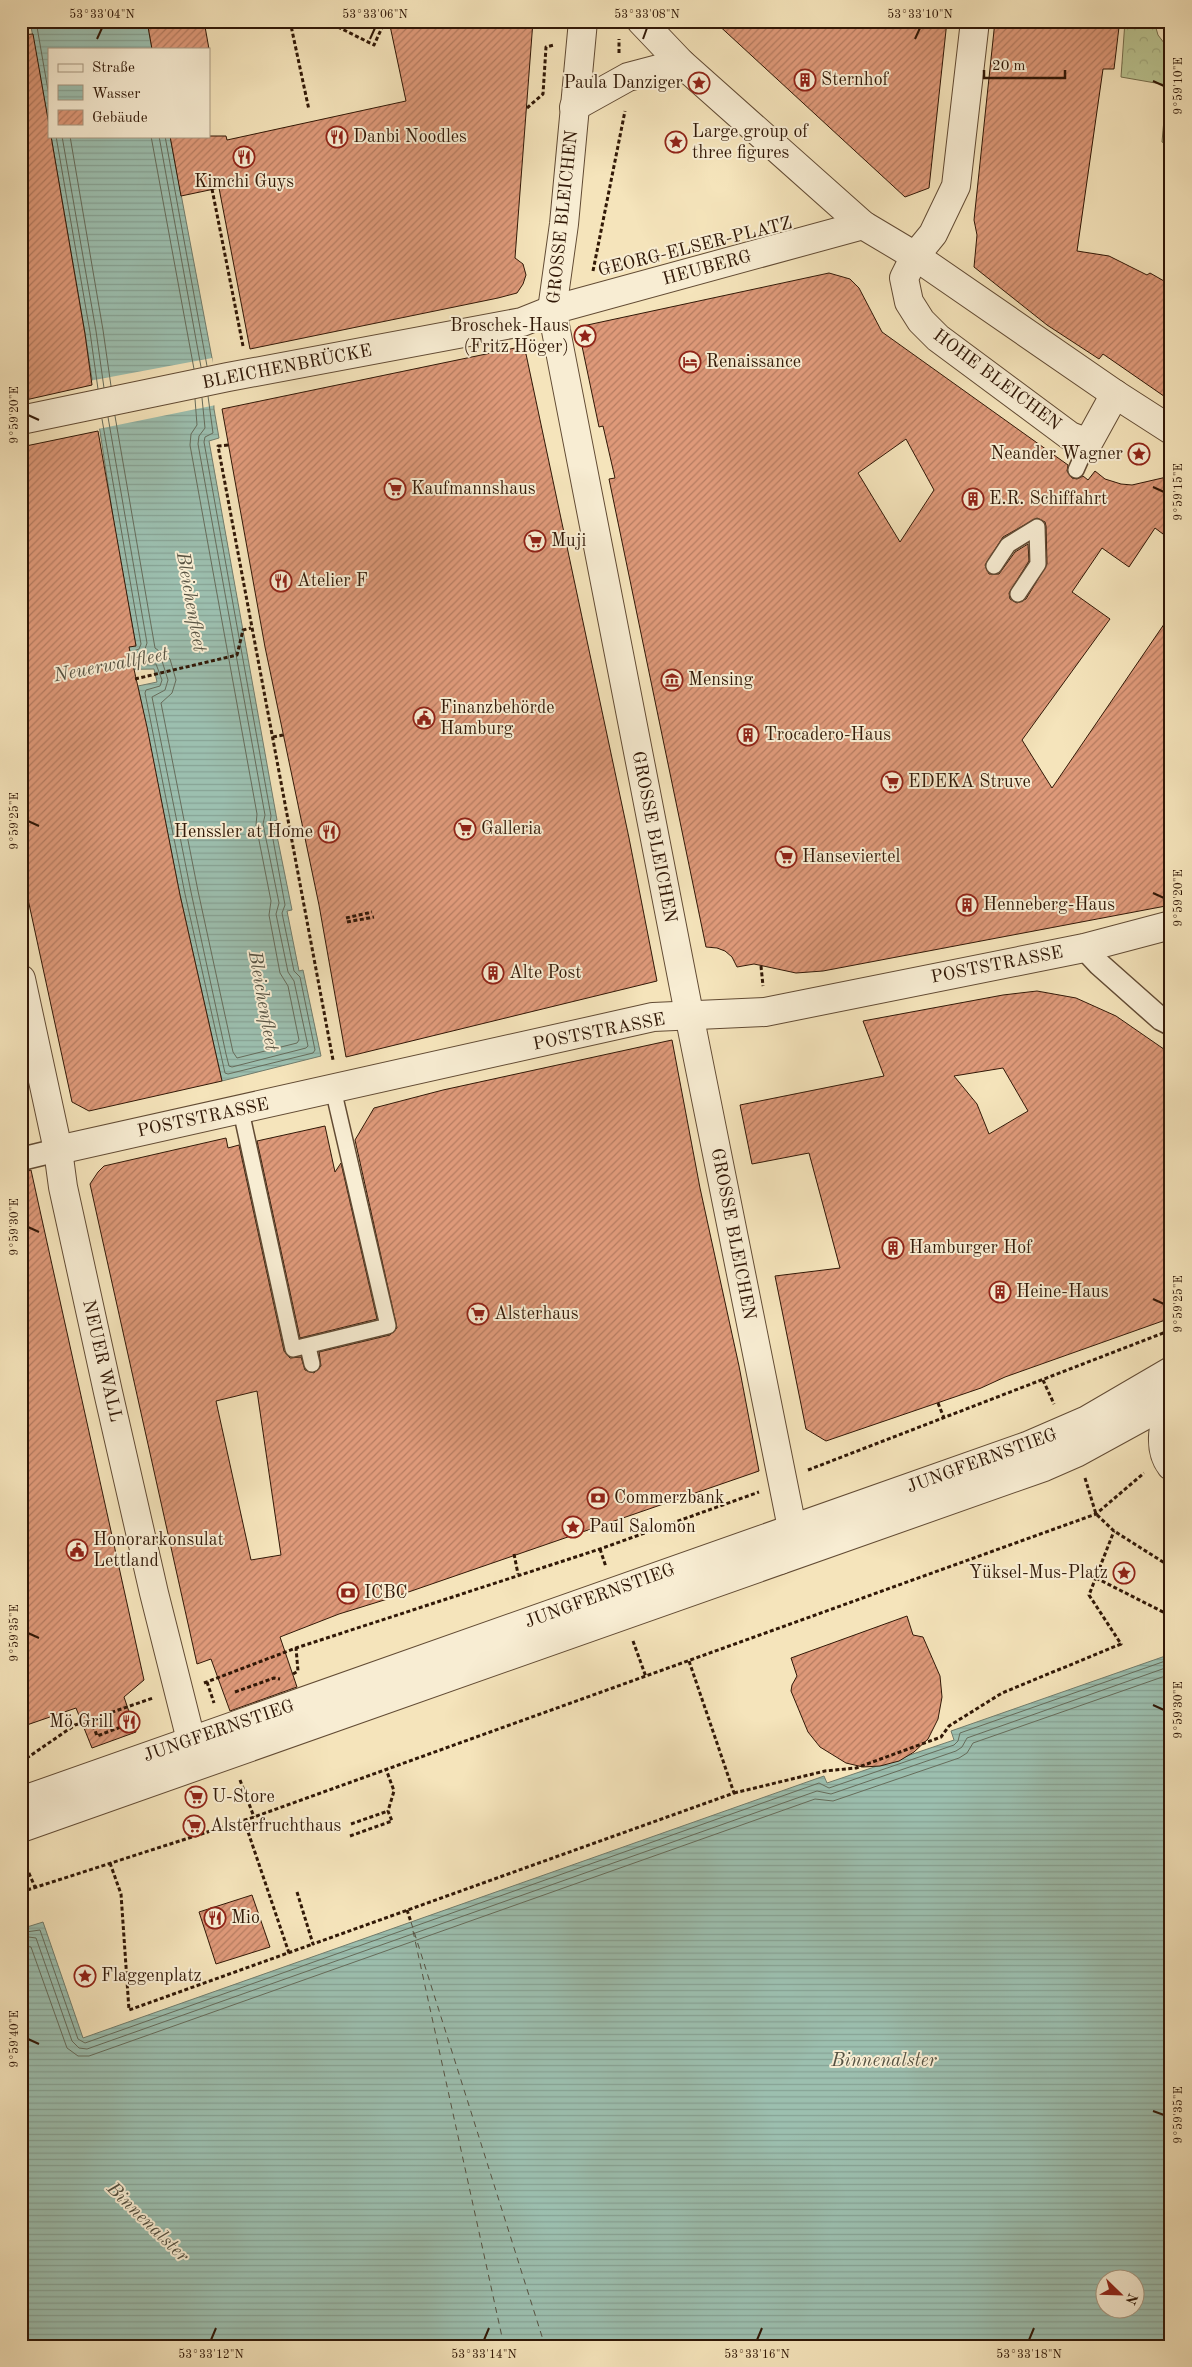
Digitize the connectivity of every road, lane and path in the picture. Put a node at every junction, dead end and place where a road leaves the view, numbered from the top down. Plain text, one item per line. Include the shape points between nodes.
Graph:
1 (290, 21) edge
2 (326, 21) edge
3 (385, 21) edge
4 (583, 21) edge
5 (641, 21) edge
6 (975, 21) edge
7 (556, 45) dead end
8 (617, 51) dead end
9 (681, 63) junction
10 (628, 77) junction
11 (574, 107) junction
12 (527, 108) dead end
13 (309, 110) dead end
14 (212, 189) dead end
15 (863, 225) junction
16 (915, 256) junction
17 (586, 301) junction
18 (552, 310) junction
19 (240, 335) dead end
20 (1115, 394) junction
21 (21, 420) edge
22 (1171, 430) edge
23 (1088, 444) junction
24 (228, 445) dead end
25 (1076, 470) dead end
26 (994, 566) dead end
27 (1018, 594) dead end
28 (251, 628) junction
29 (135, 679) dead end
30 (283, 735) dead end
31 (273, 737) junction
32 (372, 912) dead end
33 (374, 917) dead end
34 (346, 918) dead end
35 (347, 922) dead end
36 (1171, 926) edge
37 (1084, 948) junction
38 (21, 979) edge
39 (689, 1017) junction
40 (1171, 1024) edge
41 (336, 1089) junction
42 (241, 1110) junction
43 (58, 1150) junction
44 (21, 1159) edge
45 (1171, 1330) edge
46 (308, 1346) junction
47 (312, 1364) dead end
48 (1171, 1371) edge
49 (1043, 1380) junction
50 (1171, 1401) edge
51 (938, 1403) dead end
52 (1055, 1406) dead end
53 (944, 1418) junction
54 (1158, 1469) edge
55 (1083, 1470) dead end
56 (782, 1483) junction
57 (1096, 1514) junction
58 (792, 1528) junction
59 (1114, 1531) junction
60 (514, 1554) dead end
61 (780, 1560) junction
62 (1171, 1567) edge
63 (518, 1574) junction
64 (1096, 1578) junction
65 (1171, 1616) edge
66 (630, 1633) dead end
67 (296, 1648) junction
68 (689, 1661) junction
69 (290, 1675) dead end
70 (646, 1677) junction
71 (274, 1678) dead end
72 (208, 1682) dead end
73 (235, 1692) dead end
74 (155, 1698) dead end
75 (91, 1719) junction
76 (134, 1722) dead end
77 (191, 1740) junction
78 (21, 1762) edge
79 (386, 1769) junction
80 (237, 1772) dead end
81 (734, 1793) junction
82 (21, 1801) edge
83 (388, 1812) junction
84 (254, 1817) junction
85 (244, 1820) junction
86 (351, 1824) dead end
87 (21, 1828) edge
88 (350, 1836) dead end
89 (23, 1858) dead end
90 (110, 1863) junction
91 (35, 1887) junction
92 (21, 1892) edge
93 (297, 1892) dead end
94 (407, 1910) junction
95 (411, 1922) dead end
96 (313, 1944) junction
97 (290, 1953) junction

1 - 13 path
2 - 3 path via 374,46
4 - 11 street, GROSSE BLEICHEN
5 - 9 street
6 - 16 street, HOHE BLEICHEN via 956,186 933,234
7 - 12 path via 546,47 543,94
8 - 10 path via 626,65
9 - 10 street, GROSSE BLEICHEN
9 - 15 street
10 - 11 street, GROSSE BLEICHEN
10 - 17 path via 630,85
11 - 18 street, GROSSE BLEICHEN via 564,224
14 - 19 path
15 - 16 street
15 - 17 street, HEUBERG
16 - 20 street
16 - 23 street, HOHE BLEICHEN via 904,278 909,302 921,321 938,338 1070,436
17 - 18 street, HEUBERG
18 - 21 street, BLEICHENBRÜCKE via 522,322
18 - 39 street, GROSSE BLEICHEN
20 - 22 street
20 - 23 street
23 - 25 lane
24 - 28 path via 218,446
26 - 27 lane via 1008,544 1037,527 1038,564
28 - 29 path via 243,630 237,655
28 - 31 path
30 - 31 path
31 - 41 path
32 - 34 path
33 - 35 path
36 - 37 street, POSTSTRASSE
37 - 39 street, POSTSTRASSE via 765,1012
37 - 40 street via 1147,1007
38 - 43 street, NEUER WALL
39 - 41 street, POSTSTRASSE via 653,1017
39 - 56 street, GROSSE BLEICHEN
41 - 42 street, POSTSTRASSE
41 - 46 lane via 388,1326
42 - 43 street, POSTSTRASSE
42 - 46 lane via 293,1349
43 - 44 street
43 - 77 street, NEUER WALL via 63,1187 108,1392
45 - 49 path
46 - 47 lane
48 - 58 street, JUNGFERNSTIEG via 1059,1433
49 - 52 path
49 - 53 path
50 - 54 street via 1163,1432 1165,1458
50 - 61 street, JUNGFERNSTIEG via 1044,1467
51 - 53 path
53 - 56 path via 818,1465
54 - 57 path
55 - 57 path
56 - 58 street, GROSSE BLEICHEN
56 - 63 path via 600,1549
57 - 59 path
57 - 68 path
58 - 61 street, GROSSE BLEICHEN via 792,1540
58 - 77 street, JUNGFERNSTIEG
59 - 62 path
59 - 64 path
60 - 63 path
61 - 87 street, JUNGFERNSTIEG
63 - 67 path
64 - 65 path
64 - 81 path via 1089,1595 1121,1644 1002,1693 949,1726 941,1737 856,1768 825,1771
66 - 70 path
67 - 69 path via 298,1671
67 - 72 path
68 - 70 path
68 - 81 path
70 - 79 path
71 - 73 path
74 - 75 path
75 - 76 path via 97,1736
75 - 78 path via 75,1725
77 - 82 street, JUNGFERNSTIEG
79 - 83 path via 394,1791
79 - 84 path
80 - 84 path
81 - 94 path
83 - 86 path
83 - 88 path via 392,1821
84 - 85 path
85 - 90 path
85 - 97 path
89 - 91 path
90 - 91 path
90 - 97 path via 121,1894 129,2010
91 - 92 path
93 - 96 path
94 - 95 path
94 - 96 path
96 - 97 path

